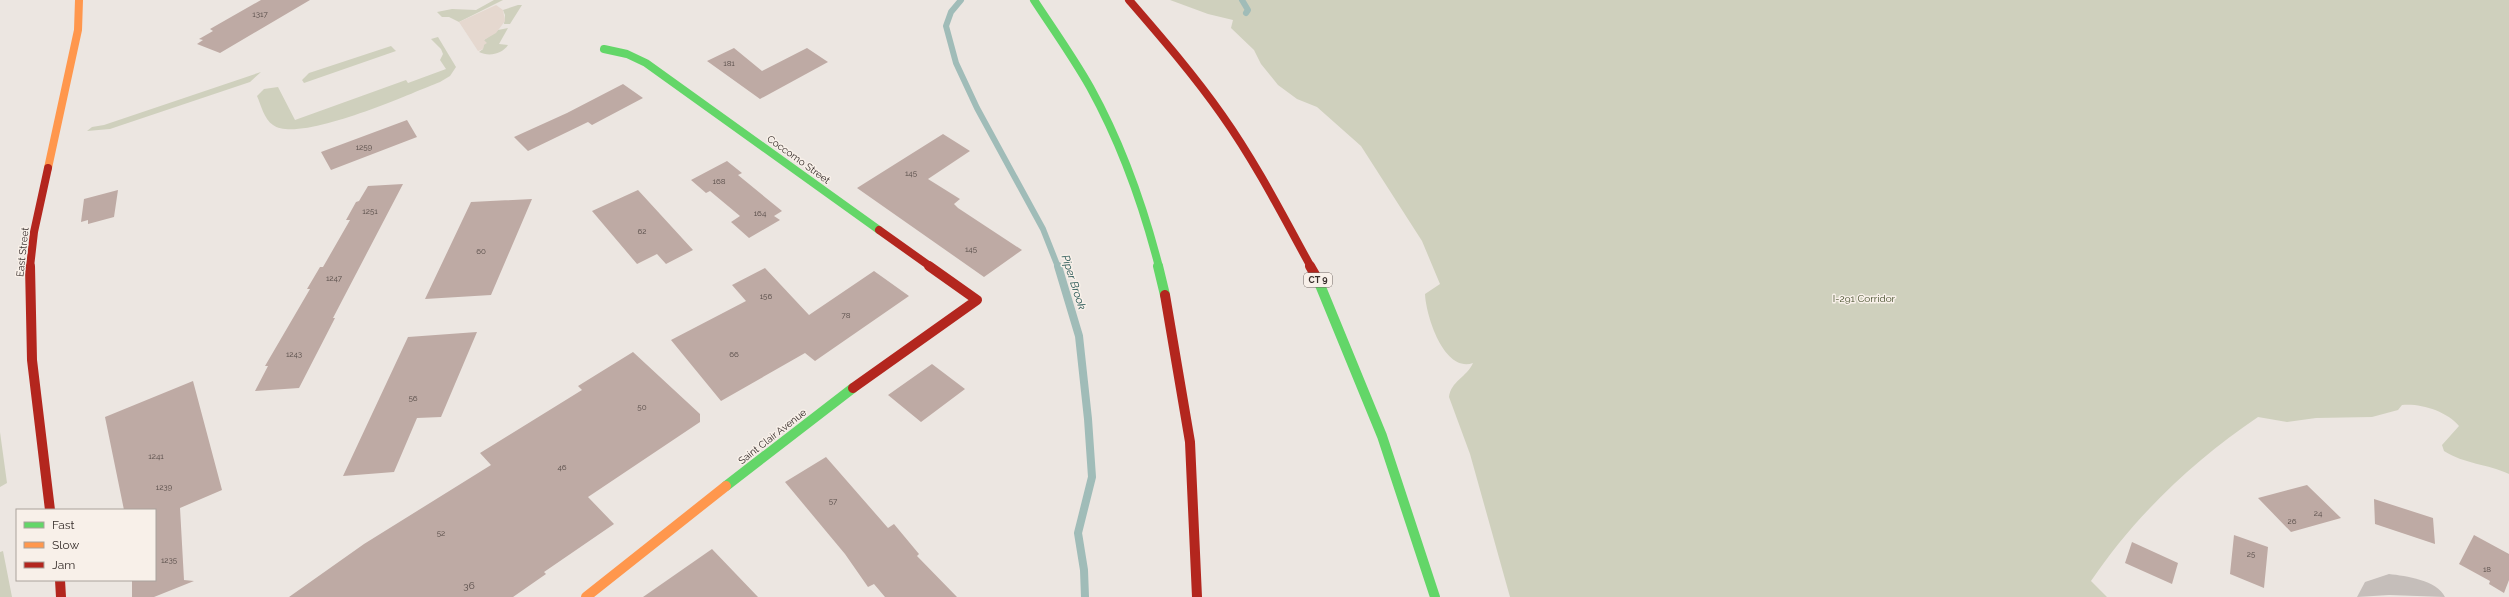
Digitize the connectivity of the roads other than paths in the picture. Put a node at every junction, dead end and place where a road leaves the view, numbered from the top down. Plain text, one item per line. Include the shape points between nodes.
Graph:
1 (79, 0) edge
2 (1034, 0) edge
3 (1130, 0) edge
4 (604, 49) dead end
5 (977, 300) joint
6 (50, 509) edge
7 (60, 581) edge
8 (61, 597) edge
9 (586, 597) edge
10 (1197, 597) edge
11 (1435, 597) edge
12 (2369, 597) edge
13 (2433, 597) edge

1 - 6 main road, East Street via 78,30 35,230 30,270 33,370
2 - 10 main road via 1069,52 1098,106 1127,172 1153,252 1170,322 1185,413 1195,524
3 - 11 main road, CT 9 via 1184,63 1233,130 1285,216 1314,271 1343,333 1384,438
4 - 5 main road, Coccomo Street via 627,54 646,63
5 - 9 main road, Saint Clair Avenue via 828,406
7 - 8 main road
12 - 13 street via 2378,587 2389,585 2405,586

